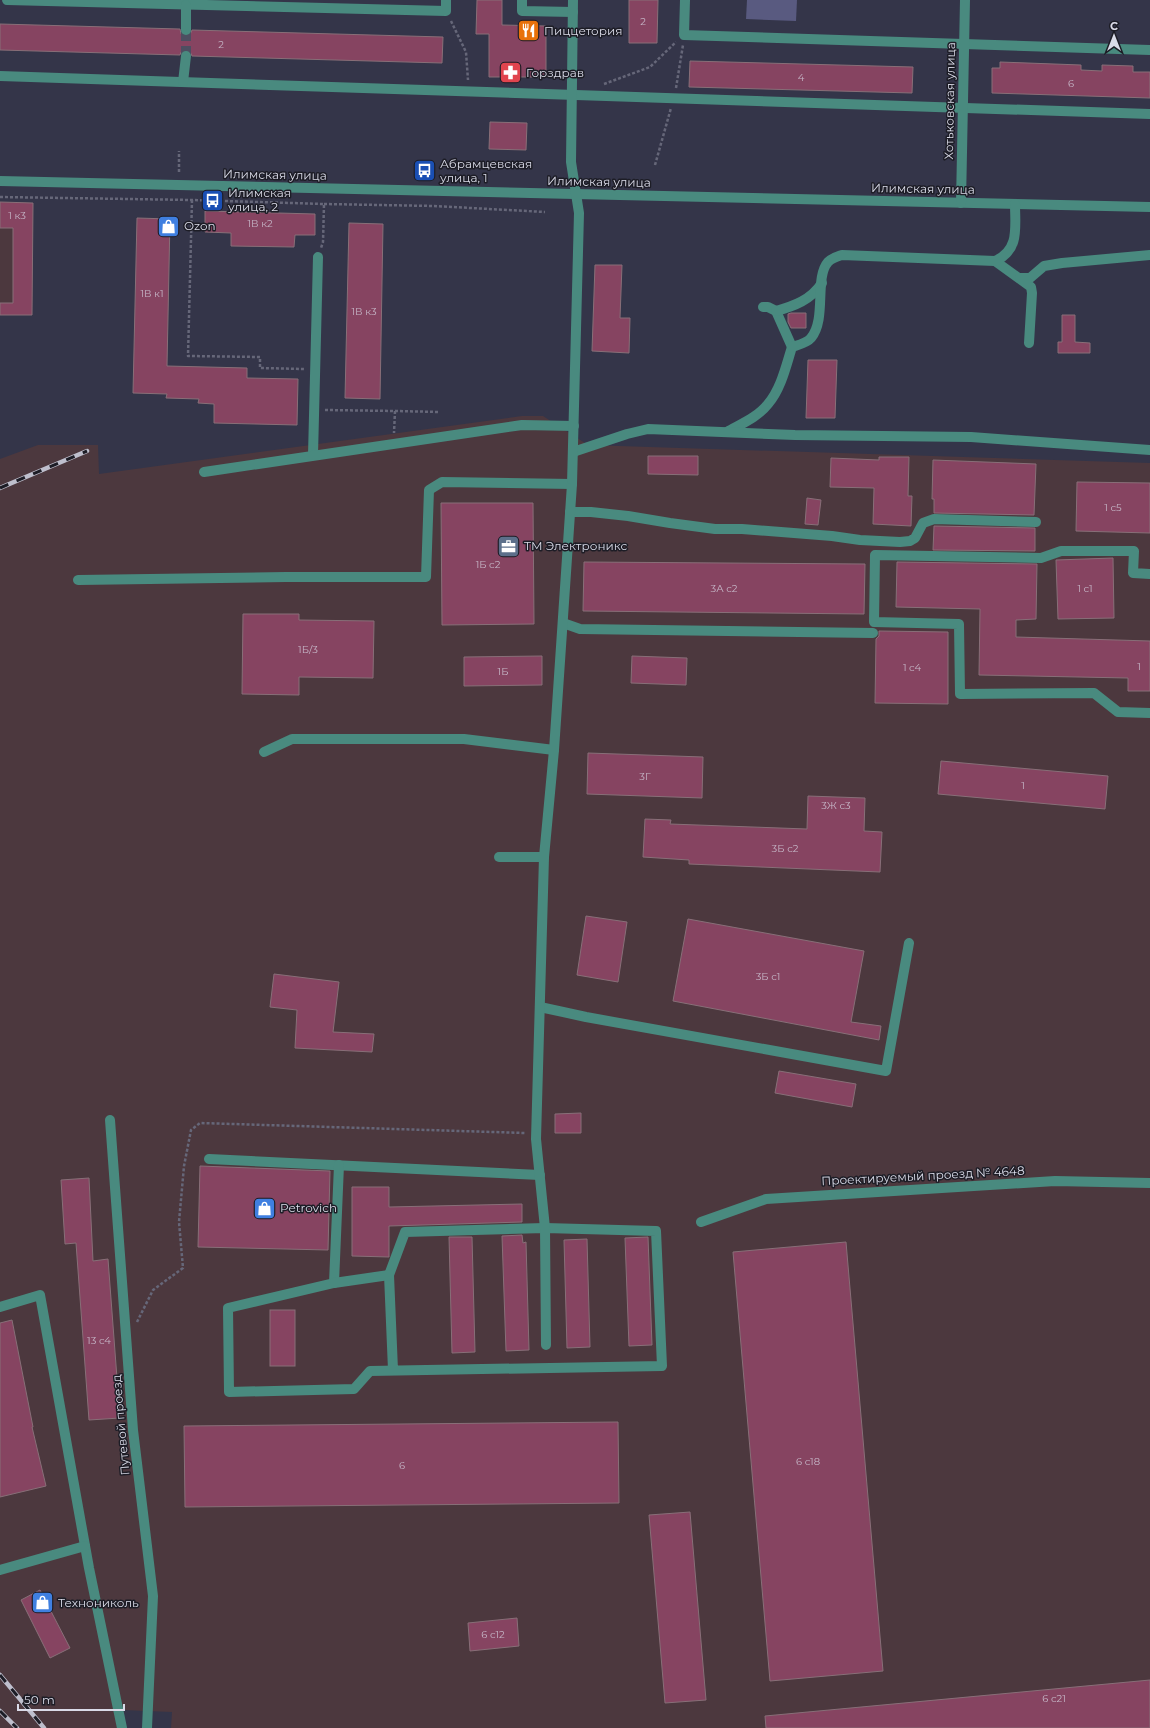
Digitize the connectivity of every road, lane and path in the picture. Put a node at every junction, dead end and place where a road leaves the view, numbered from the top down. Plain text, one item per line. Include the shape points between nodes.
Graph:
1 (7, 0) edge
2 (446, 0) edge
3 (522, 0) edge
4 (573, 0) edge
5 (685, 0) edge
6 (965, 0) edge
7 (186, 5) junction
8 (446, 11) junction
9 (573, 12) junction
10 (186, 30) tunnel mouth
11 (684, 35) junction
12 (964, 44) junction
13 (1150, 50) edge
14 (186, 56) tunnel mouth
15 (0, 76) edge
16 (183, 82) junction
17 (600, 85) dead end
18 (469, 93) junction
19 (572, 95) junction
20 (963, 109) junction
21 (1150, 114) edge
22 (179, 151) dead end
23 (179, 172) dead end
24 (0, 181) edge
25 (576, 195) junction
26 (0, 197) edge
27 (192, 200) junction
28 (960, 203) junction
29 (324, 204) junction
30 (1015, 204) junction
31 (1150, 207) edge
32 (545, 212) dead end
33 (1150, 255) edge
34 (318, 257) joint
35 (995, 261) junction
36 (1020, 278) junction
37 (822, 283) junction
38 (763, 307) dead end
39 (776, 311) junction
40 (1029, 343) dead end
41 (792, 347) junction
42 (315, 370) junction
43 (314, 409) junction
44 (395, 411) junction
45 (440, 412) dead end
46 (574, 426) junction
47 (727, 432) junction
48 (394, 433) dead end
49 (1150, 450) edge
50 (573, 452) junction
51 (313, 455) junction
52 (204, 472) dead end
53 (572, 484) junction
54 (570, 512) junction
55 (1036, 522) dead end
56 (1150, 574) edge
57 (78, 580) dead end
58 (563, 623) junction
59 (873, 633) dead end
60 (1150, 713) edge
61 (554, 750) junction
62 (264, 752) dead end
63 (499, 857) dead end
64 (544, 857) junction
65 (909, 943) dead end
66 (540, 1007) junction
67 (110, 1120) dead end
68 (208, 1159) dead end
69 (339, 1165) junction
70 (540, 1174) junction
71 (1150, 1183) edge
72 (701, 1222) dead end
73 (545, 1228) junction
74 (389, 1275) junction
75 (334, 1283) junction
76 (0, 1307) edge
77 (546, 1345) dead end
78 (393, 1370) junction
79 (85, 1546) junction
80 (0, 1570) edge
81 (122, 1728) edge
82 (147, 1728) edge

1 - 7 street
2 - 8 street
3 - 9 street via 522,11
4 - 9 street
5 - 11 street
6 - 12 street, Хотьковская улица
7 - 8 street
7 - 10 street
8 - 18 path via 466,52
9 - 19 street
11 - 12 street
11 - 17 path via 650,67
12 - 13 street
12 - 20 street, Хотьковская улица
14 - 16 street
15 - 16 street
16 - 18 street
18 - 19 street
19 - 20 street
19 - 25 street via 571,162
20 - 21 street
20 - 28 street, Хотьковская улица
22 - 23 path
24 - 25 street, Илимская улица
25 - 28 street, Илимская улица
25 - 46 street via 579,213
26 - 27 path
27 - 29 path
27 - 42 path via 188,356 260,357 260,368
28 - 30 street, Илимская улица
29 - 32 path
29 - 34 path via 323,242
30 - 31 street, Илимская улица
30 - 35 street via 1012,247 1005,256
33 - 36 street via 1044,266 1030,278
34 - 42 street
35 - 36 street
35 - 37 street via 842,255 832,258 826,264
36 - 40 street via 1031,287 1032,293
37 - 39 street via 802,302
37 - 41 street via 817,327 812,337
38 - 39 street
39 - 41 street
41 - 47 street via 779,384 768,405 752,418
42 - 43 street
43 - 44 path
43 - 51 street
44 - 45 path
44 - 48 path
46 - 50 street
46 - 51 street via 522,425
47 - 49 street via 971,437
47 - 50 street via 648,429
50 - 53 street
51 - 52 street
53 - 54 street
53 - 57 street via 442,482 429,490 426,577
54 - 55 street via 628,516 714,529 900,542 915,538 923,523 934,519
54 - 58 street
56 - 60 street via 1133,573 1134,551 1061,551 1041,558 875,556 874,622 959,624 960,694 1094,693 1118,712
58 - 59 street via 580,629
58 - 61 street
61 - 62 street via 464,739 292,739
61 - 64 street
63 - 64 street
64 - 66 street
65 - 66 street via 886,1071
66 - 70 street via 536,1139
67 - 82 street, Путевой проезд via 133,1430 153,1596
68 - 69 street
69 - 70 street
69 - 75 street
70 - 73 street
71 - 72 street, Проектируемый проезд № 4648 via 1055,1181 766,1199
73 - 74 street via 405,1232
73 - 77 street
73 - 78 street via 656,1231 662,1366
74 - 75 street
74 - 78 street
75 - 78 street via 228,1308 229,1392 354,1389 370,1371
76 - 79 street via 40,1295
79 - 80 street
79 - 81 street

